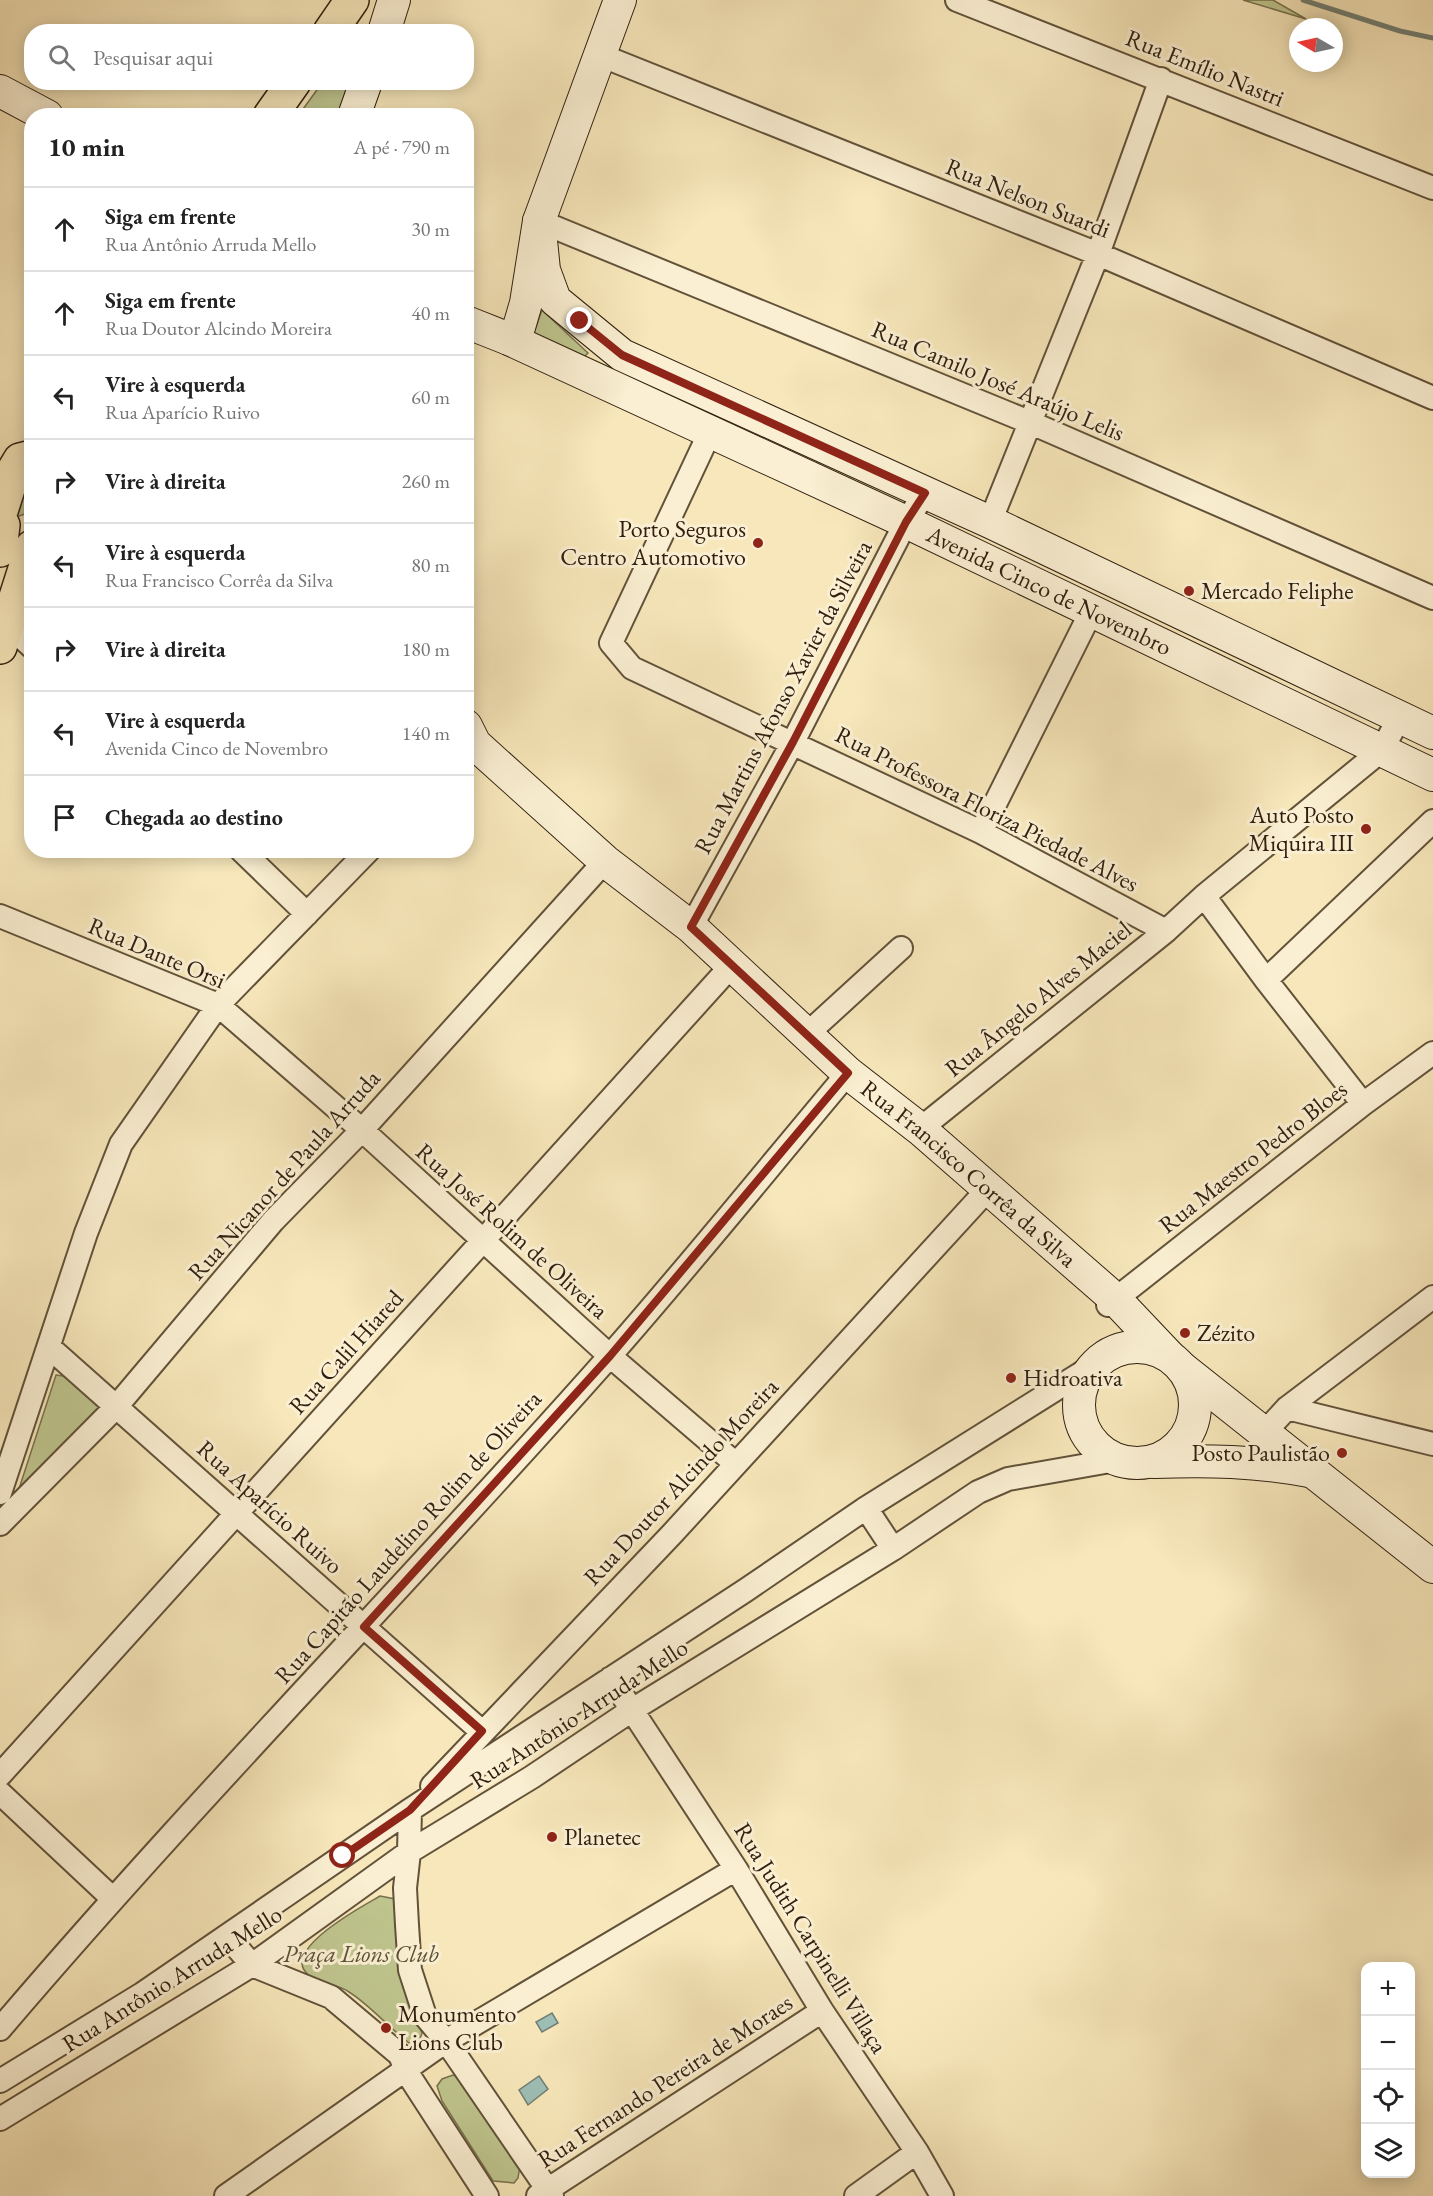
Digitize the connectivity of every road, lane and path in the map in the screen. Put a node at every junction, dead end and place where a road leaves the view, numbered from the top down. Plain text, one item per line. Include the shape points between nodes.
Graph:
1 (352, 0) edge
2 (394, 0) edge
3 (620, 0) edge
4 (957, 0) edge
5 (336, 24) edge
6 (386, 24) edge
7 (600, 55) junction
8 (1161, 79) junction
9 (288, 90) edge
10 (363, 90) edge
11 (0, 91) edge
12 (32, 108) edge
13 (276, 108) edge
14 (357, 108) edge
15 (1433, 188) edge
16 (539, 221) junction
17 (1098, 254) junction
18 (474, 325) edge
19 (509, 339) junction
20 (1433, 398) edge
21 (1029, 422) junction
22 (710, 432) junction
23 (22, 457) edge
24 (925, 493) junction
25 (906, 522) junction
26 (990, 522) junction
27 (7, 527) edge
28 (24, 569) edge
29 (1433, 598) edge
30 (1092, 610) junction
31 (2, 630) edge
32 (24, 642) edge
33 (1399, 718) junction
34 (1433, 733) edge
35 (793, 742) junction
36 (474, 744) edge
37 (1382, 750) junction
38 (1433, 775) edge
39 (1433, 821) edge
40 (981, 832) junction
41 (249, 858) edge
42 (361, 858) edge
43 (605, 861) junction
44 (1204, 896) junction
45 (307, 914) junction
46 (0, 916) edge
47 (691, 927) junction
48 (1166, 931) junction
49 (901, 948) dead end
50 (731, 966) junction
51 (1266, 980) junction
52 (218, 1005) junction
53 (807, 1034) junction
54 (1433, 1053) edge
55 (848, 1073) junction
56 (1363, 1104) junction
57 (920, 1129) junction
58 (362, 1130) junction
59 (989, 1188) junction
60 (482, 1242) junction
61 (1108, 1297) junction
62 (1433, 1298) edge
63 (49, 1347) junction
64 (610, 1356) junction
65 (1100, 1361) junction
66 (1176, 1362) junction
67 (116, 1407) junction
68 (1287, 1408) junction
69 (1265, 1432) junction
70 (1433, 1443) edge
71 (1116, 1460) junction
72 (1235, 1460) junction
73 (1154, 1462) junction
74 (736, 1464) junction
75 (1313, 1472) junction
76 (0, 1493) edge
77 (866, 1508) junction
78 (236, 1514) junction
79 (0, 1524) edge
80 (893, 1549) junction
81 (1433, 1566) edge
82 (364, 1627) junction
83 (612, 1678) junction
84 (632, 1710) junction
85 (482, 1731) junction
86 (0, 1775) edge
87 (0, 1793) edge
88 (410, 1810) junction
89 (410, 1852) junction
90 (736, 1869) junction
91 (112, 1898) junction
92 (228, 1937) junction
93 (252, 1965) junction
94 (822, 2011) junction
95 (0, 2029) edge
96 (446, 2041) junction
97 (406, 2071) junction
98 (0, 2081) edge
99 (0, 2119) edge
100 (917, 2152) junction
101 (546, 2194) edge
102 (226, 2196) edge
103 (487, 2196) edge
104 (856, 2196) edge
105 (942, 2196) edge

1 - 5 main road
2 - 6 main road
3 - 7 main road
4 - 8 street, Rua Emílio Nastri
7 - 16 main road
7 - 17 street, Rua Nelson Suardi
8 - 15 street, Rua Emílio Nastri
8 - 17 street
9 - 13 main road
10 - 14 main road
11 - 12 main road
16 - 19 main road via 526,303 519,327
16 - 21 street, Rua Camilo José Araújo Lelis
16 - 24 main road, Avenida Cinco de Novembro via 544,270 555,300 622,355
17 - 20 street, Rua Nelson Suardi
17 - 21 street
18 - 19 main road, Avenida Cinco de Novembro
19 - 22 main road, Avenida Cinco de Novembro
21 - 26 street
21 - 29 street, Rua Camilo José Araújo Lelis
22 - 25 main road, Avenida Cinco de Novembro
22 - 35 street, Rua Professora Floriza Piedade Alves via 611,643 632,668
23 - 27 main road via 7,489
24 - 25 street, Rua Martins Afonso Xavier da Silveira
24 - 26 main road, Avenida Cinco de Novembro
25 - 30 main road, Avenida Cinco de Novembro
25 - 35 street, Rua Martins Afonso Xavier da Silveira
26 - 33 main road, Avenida Cinco de Novembro
28 - 31 main road
30 - 37 main road, Avenida Cinco de Novembro
30 - 40 street
31 - 32 street
33 - 34 main road, Avenida Cinco de Novembro
33 - 37 street
35 - 40 street, Rua Professora Floriza Piedade Alves
35 - 47 street, Rua Martins Afonso Xavier da Silveira
36 - 43 main road, Rua Francisco Corrêa da Silva
37 - 38 main road, Avenida Cinco de Novembro
37 - 44 street, Rua Ângelo Alves Maciel
39 - 51 street
40 - 48 street, Rua Professora Floriza Piedade Alves
41 - 45 street
42 - 45 street
43 - 47 main road, Rua Francisco Corrêa da Silva
43 - 58 street, Rua Nicanor de Paula Arruda
44 - 48 street, Rua Ângelo Alves Maciel
44 - 51 street
45 - 52 street
46 - 52 street, Rua Dante Orsi
47 - 50 main road, Rua Francisco Corrêa da Silva
48 - 57 street, Rua Ângelo Alves Maciel
49 - 53 street
50 - 53 main road, Rua Francisco Corrêa da Silva
50 - 60 street, Rua Calil Hiared
51 - 56 street
52 - 58 street, Rua Dante Orsi
52 - 63 street via 121,1144 86,1233
53 - 55 main road, Rua Francisco Corrêa da Silva
54 - 56 street, Rua Maestro Pedro Bloes
55 - 57 main road, Rua Francisco Corrêa da Silva
55 - 64 street, Rua Capitão Laudelino Rolim de Oliveira
56 - 61 street, Rua Maestro Pedro Bloes
57 - 59 main road, Rua Francisco Corrêa da Silva
58 - 60 street, Rua José Rolim de Oliveira
58 - 67 street, Rua Nicanor de Paula Arruda via 273,1221
59 - 61 main road, Rua Francisco Corrêa da Silva
59 - 74 street, Rua Doutor Alcindo Moreira
60 - 64 street, Rua José Rolim de Oliveira
60 - 78 street, Rua Calil Hiared
61 - 65 main road via 1116,1324 1112,1344
61 - 66 main road, Rua Francisco Corrêa da Silva
62 - 68 street
63 - 67 street, Rua Aparício Ruivo
63 - 76 street
64 - 74 street, Rua José Rolim de Oliveira
64 - 82 street, Rua Capitão Laudelino Rolim de Oliveira
65 - 66 main road via 1117,1351 1137,1347 1157,1350
65 - 71 main road via 1085,1380 1080,1418 1088,1436
65 - 77 street
66 - 69 main road, Rua Francisco Corrêa da Silva
66 - 73 main road via 1192,1384 1196,1403 1193,1422 1185,1440
67 - 78 street, Rua Aparício Ruivo
67 - 79 street, Rua Nicanor de Paula Arruda
68 - 69 street
68 - 70 street
69 - 72 main road
69 - 75 main road, Rua Francisco Corrêa da Silva
71 - 73 main road
71 - 80 street, Rua Antônio Arruda Mello via 1008,1479 978,1491
72 - 73 main road, Rua Francisco Corrêa da Silva
72 - 75 main road, Rua Francisco Corrêa da Silva
74 - 85 street, Rua Doutor Alcindo Moreira
75 - 81 main road, Rua Francisco Corrêa da Silva
77 - 80 street
77 - 83 street
78 - 82 street, Rua Aparício Ruivo
78 - 86 street, Rua Calil Hiared
80 - 84 street, Rua Antônio Arruda Mello
82 - 85 street, Rua Aparício Ruivo
82 - 91 street, Rua Capitão Laudelino Rolim de Oliveira
83 - 84 street, Rua Judith Carpinelli Villaça
83 - 88 street
84 - 89 street, Rua Antônio Arruda Mello
84 - 90 street, Rua Judith Carpinelli Villaça
85 - 88 street, Rua Doutor Alcindo Moreira
87 - 91 street
88 - 89 street
88 - 92 street, Rua Antônio Arruda Mello
89 - 93 street, Rua Antônio Arruda Mello
89 - 96 street via 405,1888 410,1970 425,2016
90 - 94 street, Rua Judith Carpinelli Villaça
90 - 96 street
91 - 95 street, Rua Capitão Laudelino Rolim de Oliveira
92 - 93 street
92 - 98 street, Rua Antônio Arruda Mello
93 - 97 street via 331,1997 400,2055
93 - 99 street, Rua Antônio Arruda Mello
94 - 100 street, Rua Judith Carpinelli Villaça
94 - 101 street, Rua Fernando Pereira de Moraes
96 - 97 street
96 - 101 street
97 - 102 street
97 - 103 street
100 - 104 street
100 - 105 street, Rua Judith Carpinelli Villaça

